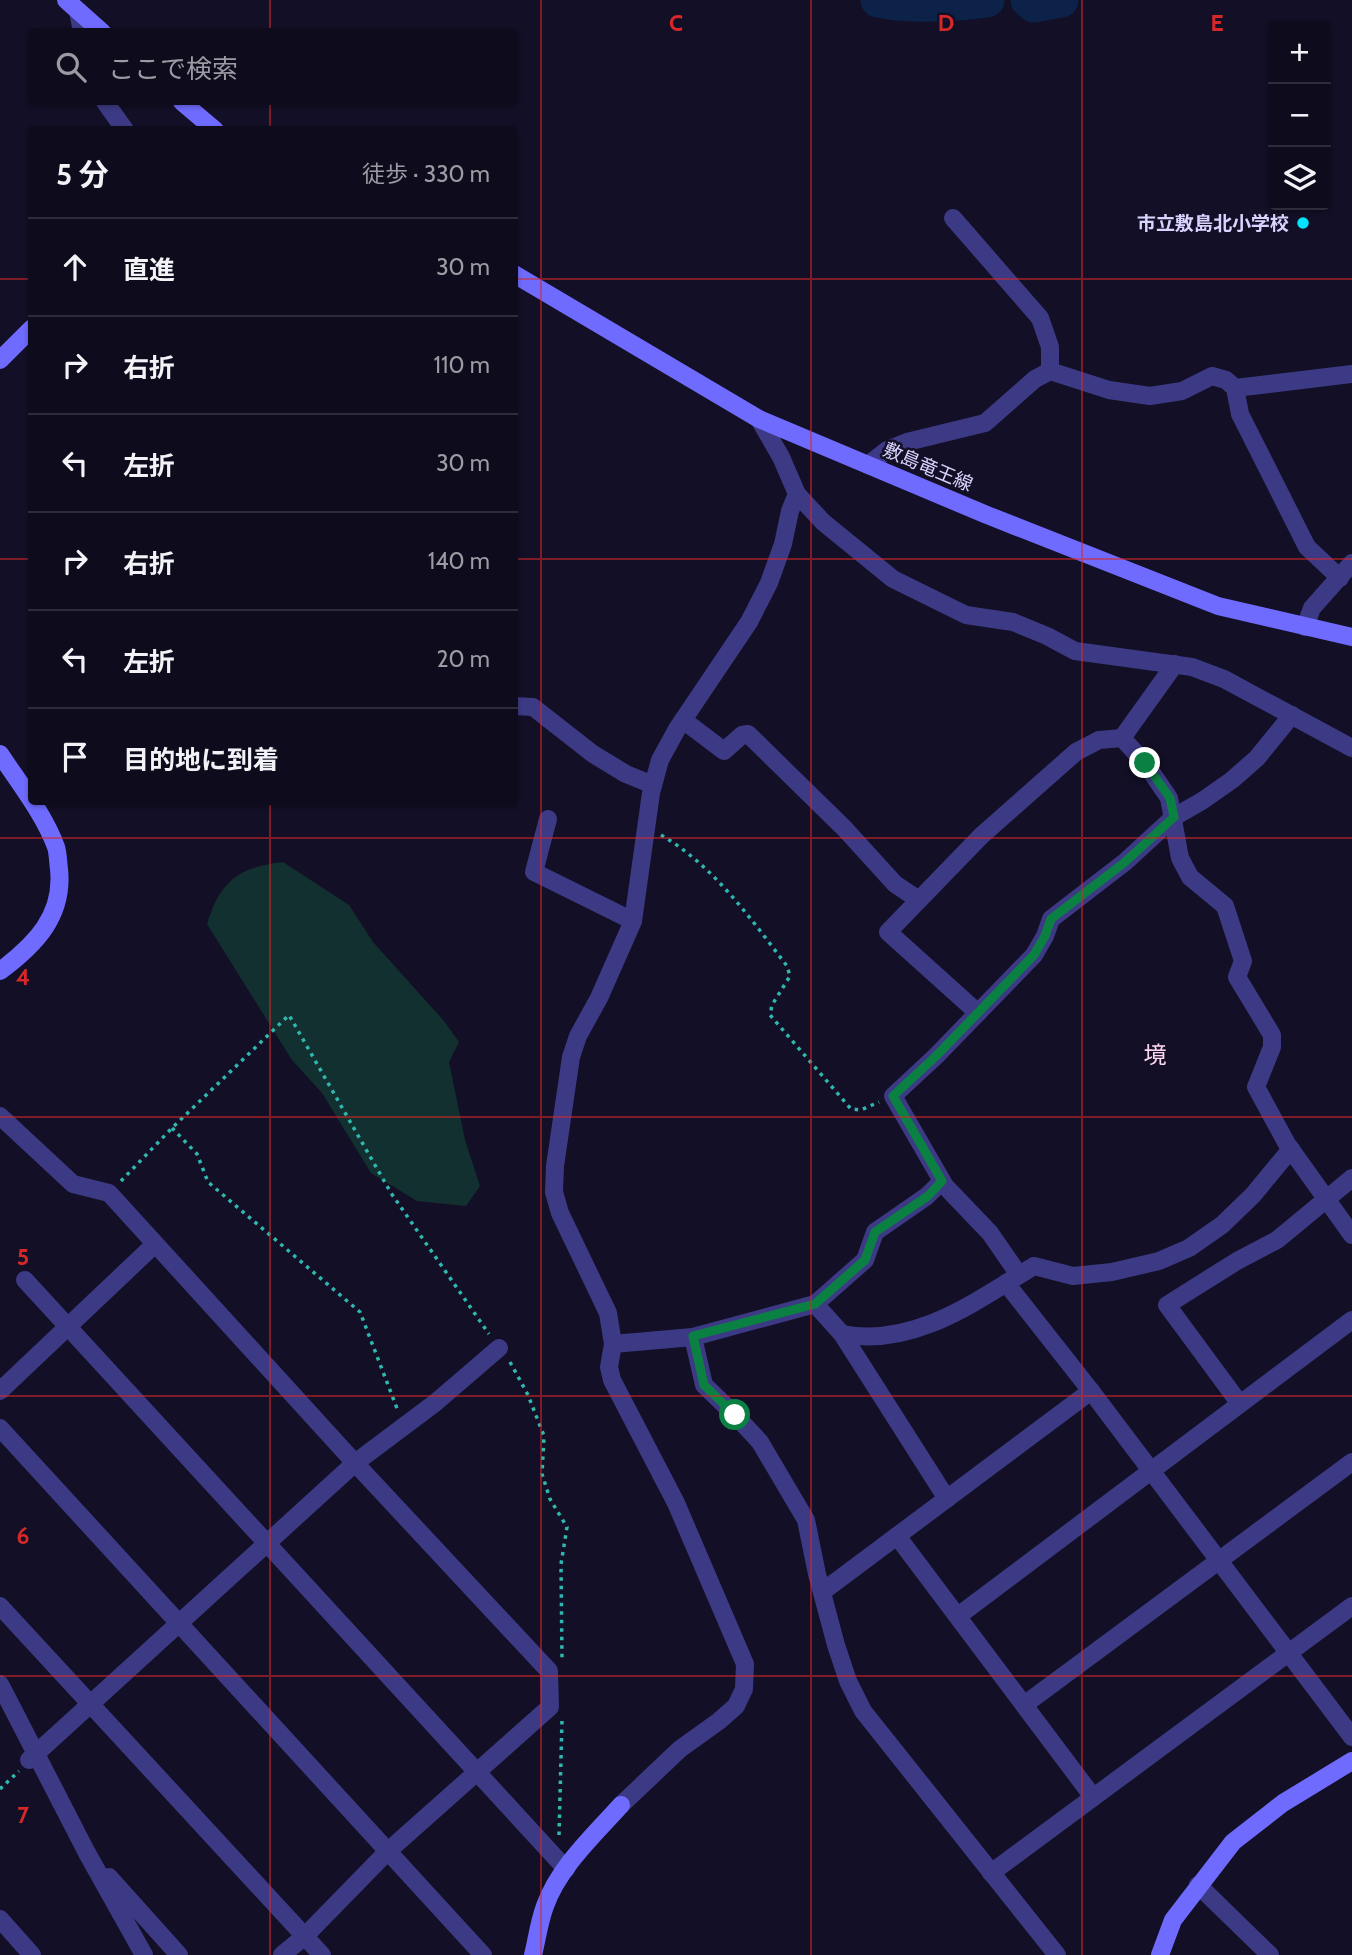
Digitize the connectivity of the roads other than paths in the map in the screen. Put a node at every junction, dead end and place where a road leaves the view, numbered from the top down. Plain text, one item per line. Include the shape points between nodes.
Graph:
1 (72, 5) edge
2 (81, 28) edge
3 (98, 28) edge
4 (107, 105) edge
5 (186, 105) edge
6 (122, 126) edge
7 (210, 126) edge
8 (953, 218) dead end
9 (518, 276) edge
10 (28, 332) edge
11 (0, 360) edge
12 (1050, 371) junction
13 (1352, 374) edge
14 (1235, 388) junction
15 (759, 419) junction
16 (868, 465) junction
17 (797, 494) junction
18 (1352, 563) edge
19 (1340, 578) junction
20 (1305, 627) junction
21 (1352, 637) edge
22 (1175, 664) junction
23 (518, 706) edge
24 (1292, 715) junction
25 (683, 720) junction
26 (1122, 738) junction
27 (1352, 748) edge
28 (0, 754) edge
29 (653, 785) junction
30 (28, 797) edge
31 (33, 805) edge
32 (1174, 817) junction
33 (548, 819) dead end
34 (919, 900) junction
35 (633, 921) junction
36 (0, 971) edge
37 (978, 1013) junction
38 (0, 1116) edge
39 (1291, 1149) junction
40 (1352, 1178) edge
41 (942, 1181) junction
42 (1326, 1199) junction
43 (1352, 1235) edge
44 (155, 1244) junction
45 (1012, 1279) junction
46 (24, 1280) dead end
47 (815, 1304) junction
48 (1352, 1320) edge
49 (68, 1327) junction
50 (842, 1334) junction
51 (693, 1336) junction
52 (613, 1345) junction
53 (499, 1348) road end
54 (0, 1391) edge
55 (1091, 1391) junction
56 (1240, 1404) junction
57 (0, 1428) edge
58 (1352, 1462) edge
59 (355, 1463) junction
60 (1152, 1471) junction
61 (947, 1499) junction
62 (897, 1536) junction
63 (266, 1543) junction
64 (1220, 1562) junction
65 (822, 1592) junction
66 (0, 1606) edge
67 (1352, 1606) edge
68 (958, 1616) junction
69 (180, 1622) junction
70 (1288, 1652) junction
71 (0, 1684) edge
72 (90, 1703) junction
73 (1024, 1705) junction
74 (1352, 1737) edge
75 (33, 1757) junction
76 (1352, 1761) edge
77 (476, 1772) junction
78 (1093, 1797) junction
79 (621, 1805) joint
80 (387, 1852) junction
81 (87, 1853) junction
82 (562, 1865) junction
83 (991, 1873) junction
84 (1198, 1885) junction
85 (0, 1919) edge
86 (306, 1937) junction
87 (32, 1955) edge
88 (144, 1955) edge
89 (179, 1955) edge
90 (282, 1955) edge
91 (322, 1955) edge
92 (483, 1955) edge
93 (533, 1955) edge
94 (1057, 1955) edge
95 (1160, 1955) edge
96 (1270, 1955) edge

1 - 2 street
1 - 3 main road
4 - 6 street
5 - 7 main road
8 - 12 street via 1040,318 1050,347
9 - 15 main road, 敷島竜王線
10 - 11 main road
12 - 14 street via 1109,390 1150,396 1182,391 1212,376
12 - 16 street via 985,423 907,442
13 - 14 street
14 - 19 street via 1240,414 1307,547
15 - 16 main road, 敷島竜王線
15 - 17 street
16 - 20 main road, 敷島竜王線 via 1218,606
17 - 22 street via 882,571 939,604 966,615 1013,622 1075,651
17 - 25 street via 769,583 749,622
18 - 19 street
19 - 20 street via 1312,608
20 - 21 main road, 敷島竜王線
22 - 24 street via 1224,679
22 - 26 street
23 - 29 street via 533,707 593,754
24 - 27 street
24 - 32 street via 1232,780
25 - 29 street via 660,760
25 - 34 street via 724,751 748,734 895,884
26 - 32 street via 1170,798
26 - 34 street via 1099,740 1076,752 981,836
28 - 30 main road
29 - 35 street
31 - 36 main road via 57,848 61,882 48,924 33,944
32 - 37 street via 1051,919 1034,955
32 - 39 street via 1180,858 1190,877 1225,906 1244,961 1237,977 1272,1035 1272,1047 1256,1087
33 - 35 street via 534,872
34 - 37 street via 888,932
35 - 52 street via 571,1057 555,1166 554,1192 560,1213 608,1313
37 - 41 street via 893,1096
38 - 44 street via 73,1184 109,1193
39 - 42 street
39 - 45 street via 1222,1225 1169,1257 1112,1272 1073,1276 1034,1266
40 - 42 street
41 - 45 street via 990,1233
41 - 47 street via 875,1232 865,1260
42 - 43 street
42 - 56 street via 1277,1240 1167,1305
44 - 49 street
44 - 59 street
45 - 50 street via 926,1327 876,1338
45 - 55 street
46 - 49 street
47 - 50 street
47 - 51 street
48 - 56 street
49 - 54 street
49 - 63 street
50 - 61 street
51 - 52 street
51 - 65 street via 704,1385 760,1443 806,1520
52 - 79 street via 612,1380 676,1503 745,1664 744,1689 736,1706 680,1749
53 - 59 street
55 - 60 street
55 - 61 street
56 - 60 street
57 - 69 street
58 - 64 street
59 - 63 street
59 - 77 street via 549,1671 550,1707
60 - 64 street
60 - 68 street
61 - 62 street
62 - 65 street
62 - 68 street
63 - 69 street
63 - 77 street
64 - 70 street
64 - 73 street
65 - 83 street via 848,1681 863,1711
66 - 72 street
67 - 70 street
68 - 73 street
69 - 72 street
69 - 80 street
70 - 74 street
70 - 78 street
71 - 75 street
72 - 75 street
72 - 86 street
73 - 78 street
75 - 81 street
76 - 84 main road via 1233,1842
77 - 80 street
77 - 82 street
78 - 83 street
79 - 82 main road
80 - 86 street
80 - 92 street
81 - 88 street
81 - 89 street
82 - 93 main road via 545,1906
83 - 94 street
84 - 95 main road via 1173,1920
84 - 96 street
85 - 87 street
86 - 90 street
86 - 91 street

